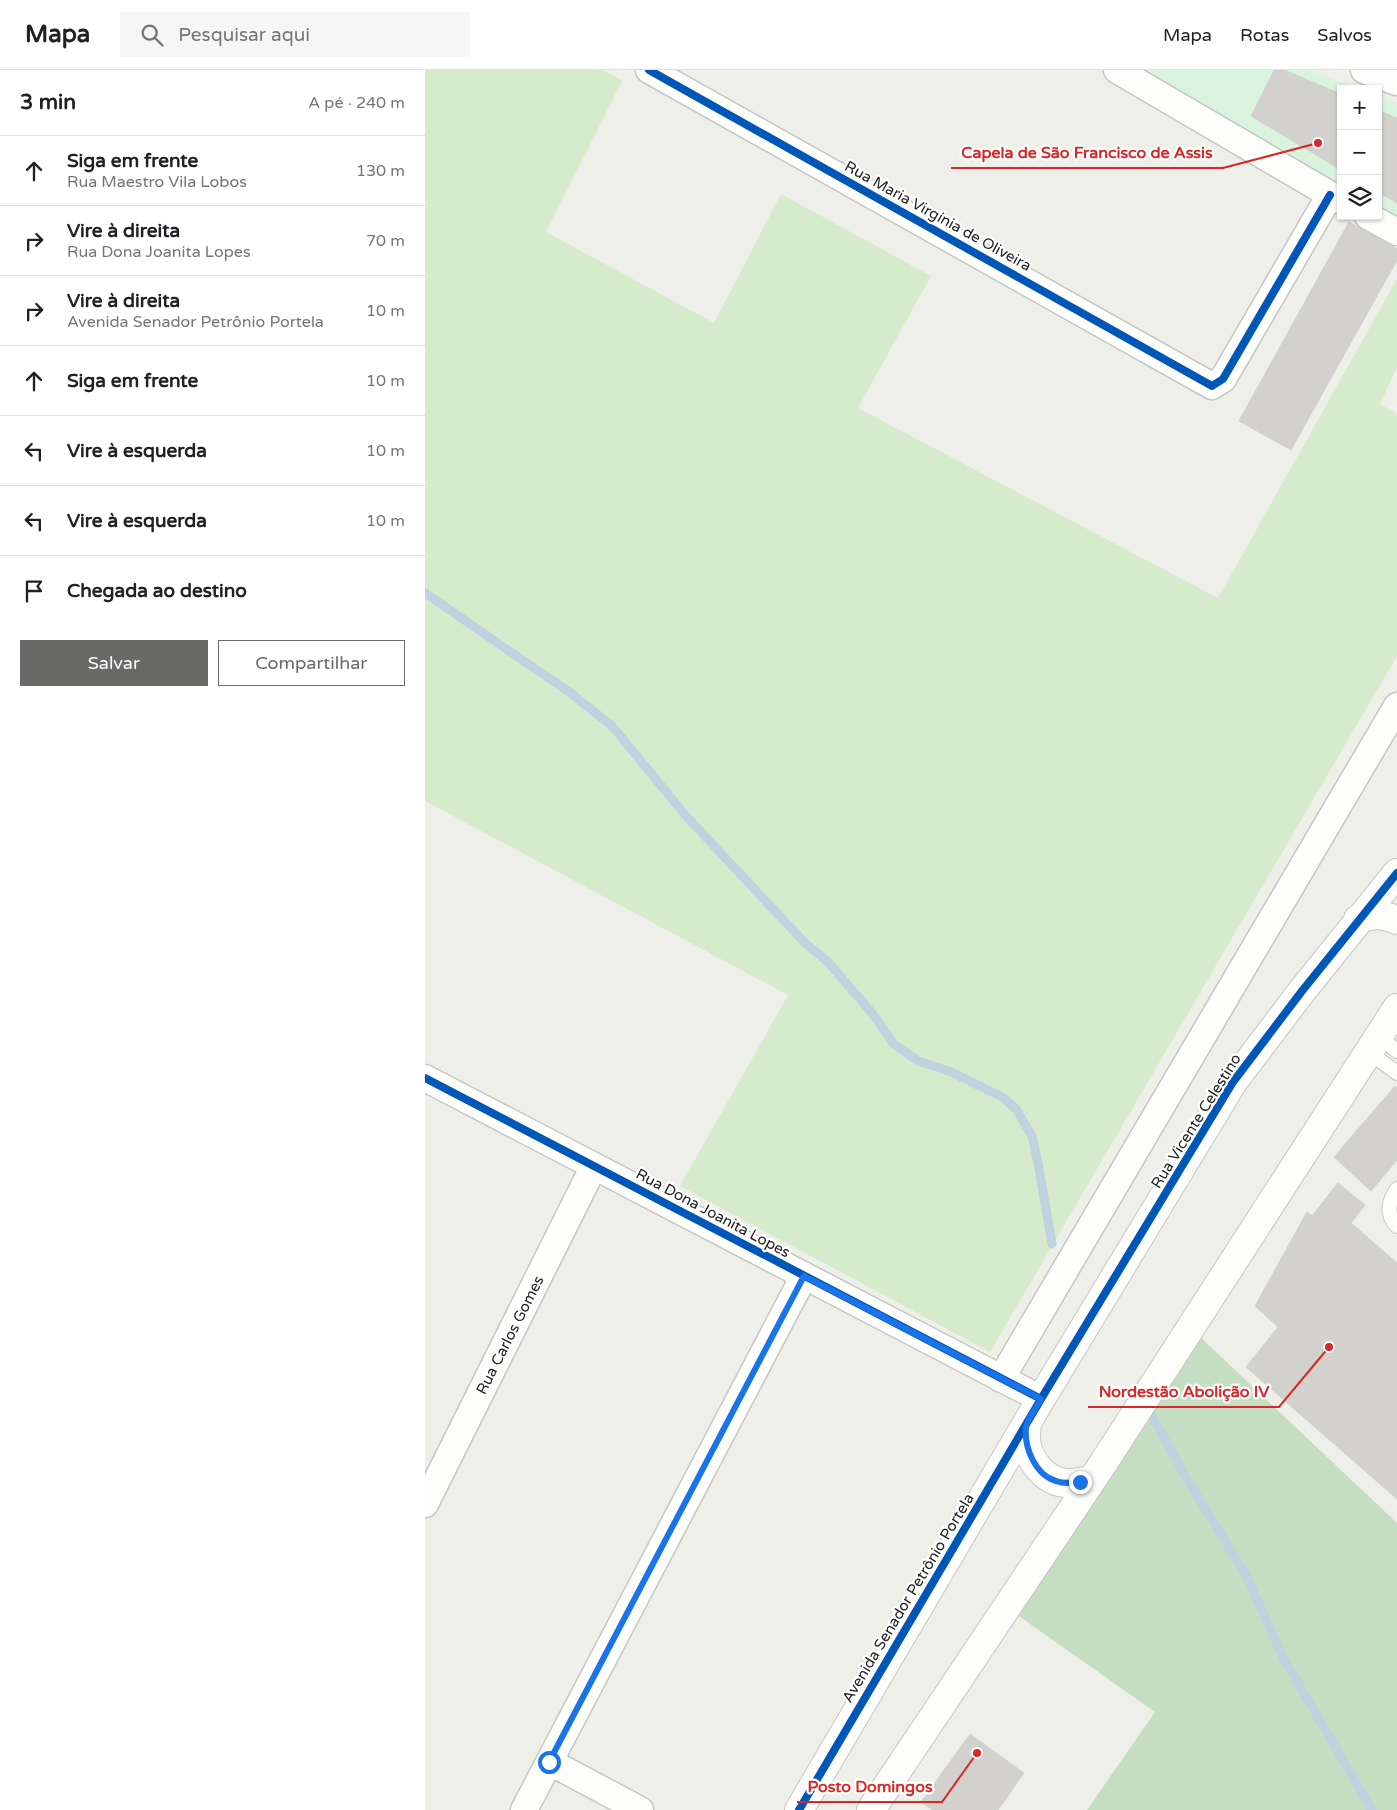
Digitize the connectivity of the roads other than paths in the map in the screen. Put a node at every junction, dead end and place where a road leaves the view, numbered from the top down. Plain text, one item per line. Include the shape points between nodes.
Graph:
1 (649, 70) edge
2 (1117, 70) edge
3 (1364, 70) edge
4 (1397, 82) edge
5 (1335, 198) edge
6 (1375, 220) edge
7 (1397, 232) edge
8 (1397, 706) edge
9 (1397, 873) edge
10 (1359, 919) junction
11 (1397, 920) edge
12 (1397, 1008) edge
13 (1382, 1046) edge
14 (1397, 1073) edge
15 (425, 1078) edge
16 (594, 1166) junction
17 (1397, 1189) edge
18 (1397, 1226) edge
19 (804, 1276) junction
20 (1001, 1379) junction
21 (1041, 1399) junction
22 (1027, 1425) junction
23 (1098, 1470) junction
24 (425, 1504) edge
25 (549, 1762) junction
26 (524, 1810) edge
27 (640, 1810) edge
28 (799, 1810) edge
29 (871, 1810) edge

1 - 5 street, Rua Maria Virgínia de Oliveira via 1212,386 1223,379
2 - 5 street
3 - 4 street
6 - 7 street
8 - 20 street
9 - 10 street, Rua Vicente Celestino
10 - 11 street via 1383,914
10 - 21 street, Rua Vicente Celestino via 1233,1082
12 - 13 street
13 - 14 lane
13 - 23 street
15 - 16 street, Rua Dona Joanita Lopes
16 - 19 street, Rua Dona Joanita Lopes
16 - 24 street, Rua Carlos Gomes
17 - 18 lane via 1389,1206 1389,1213
19 - 20 street, Rua Dona Joanita Lopes
19 - 25 street
20 - 21 street, Rua Dona Joanita Lopes
21 - 22 street, Avenida Senador Petrônio Portela
22 - 23 street via 1029,1454 1039,1470 1055,1481 1067,1483
22 - 28 street, Avenida Senador Petrônio Portela
23 - 29 street
25 - 26 street
25 - 27 street

